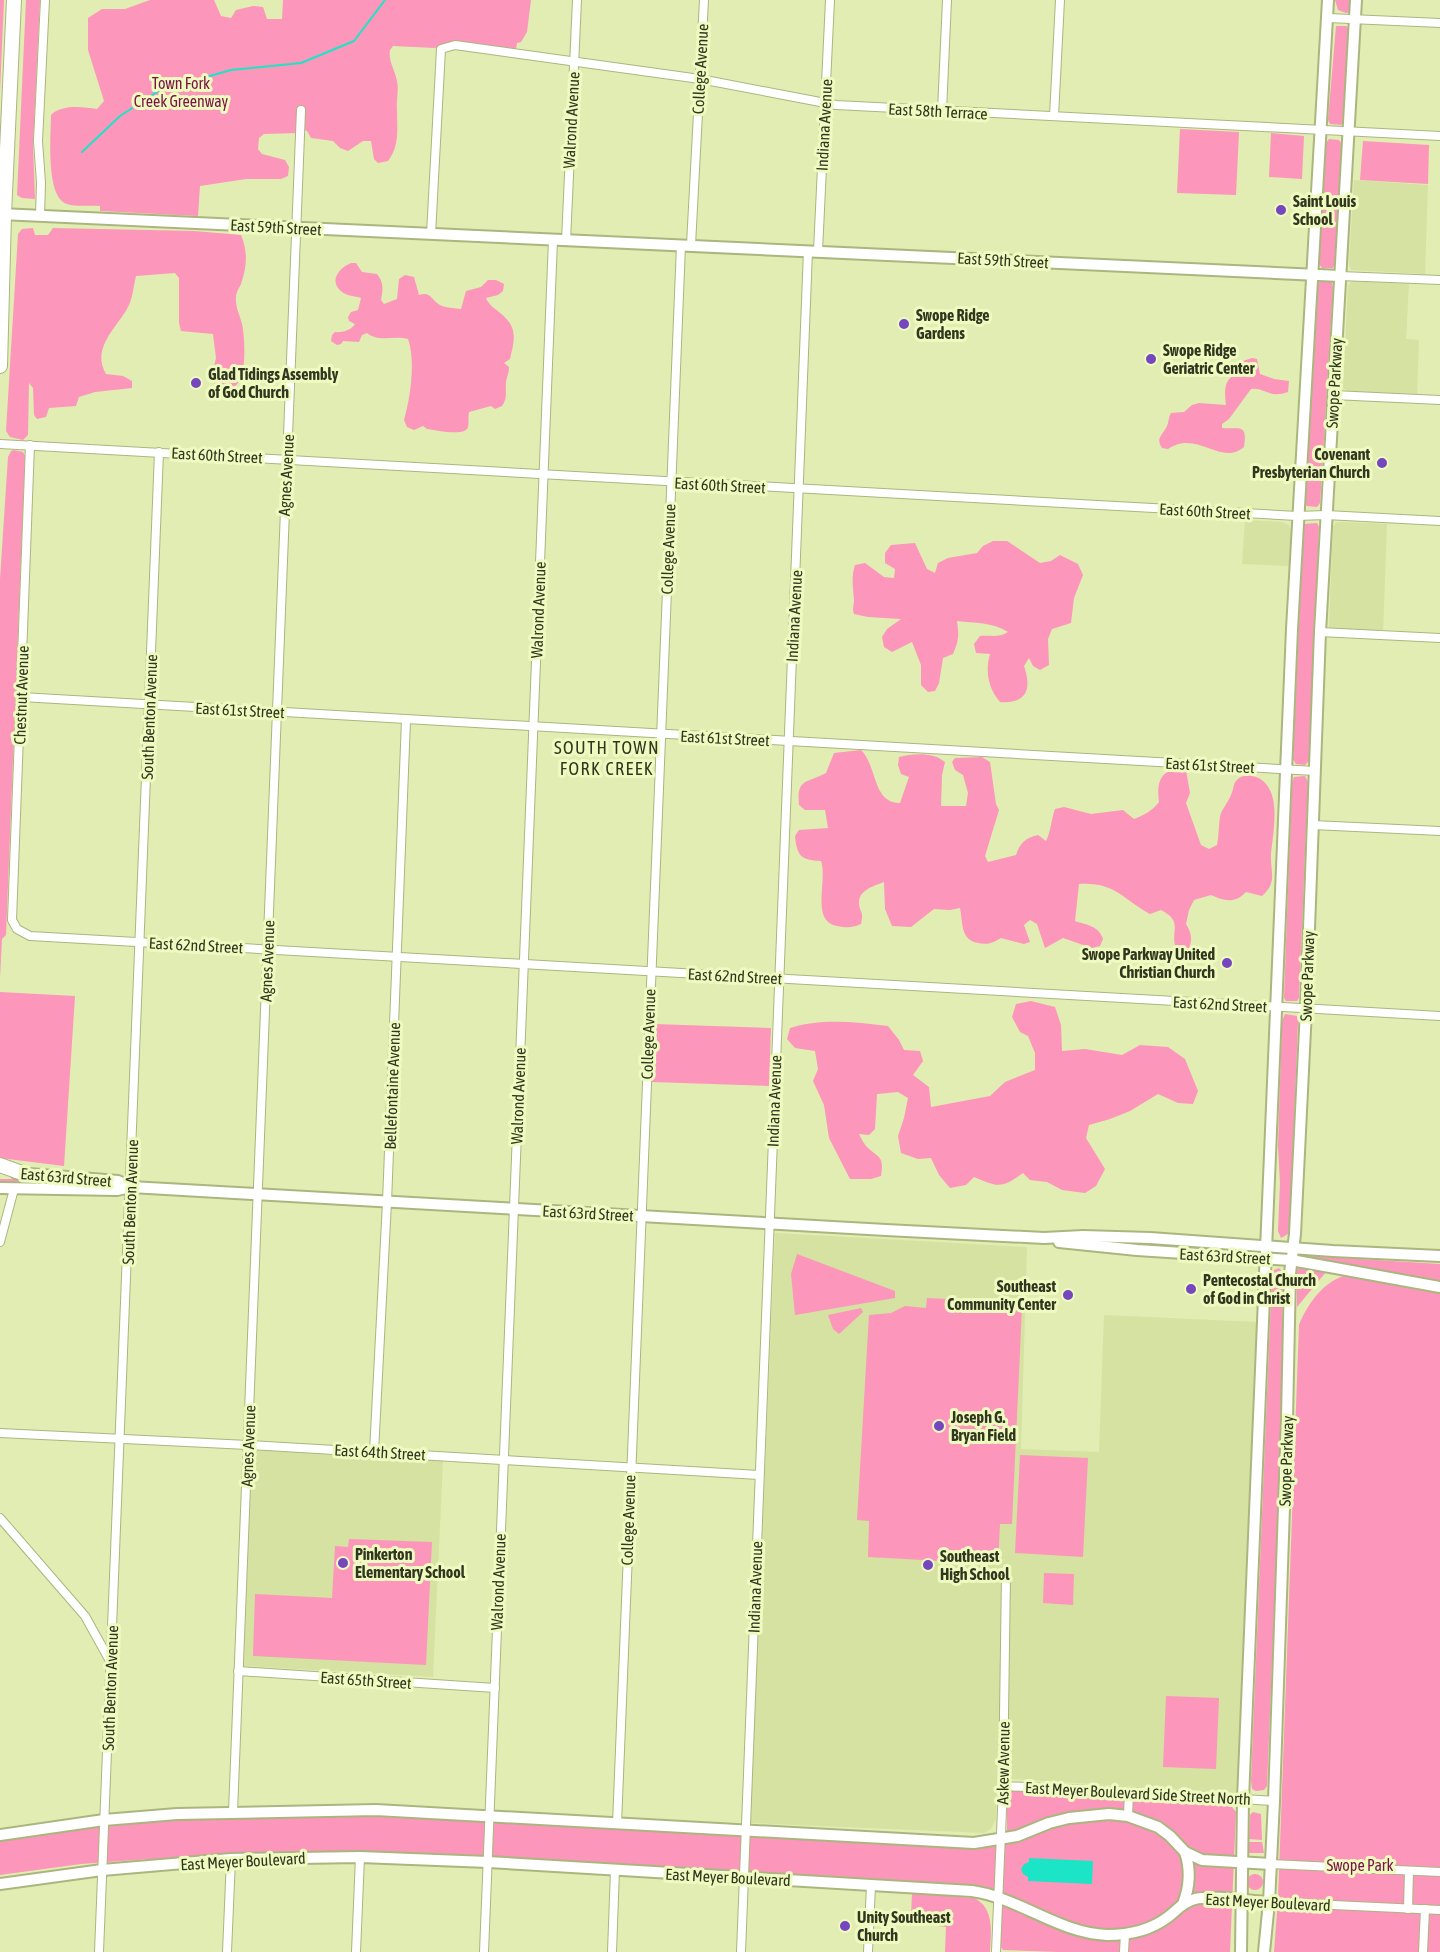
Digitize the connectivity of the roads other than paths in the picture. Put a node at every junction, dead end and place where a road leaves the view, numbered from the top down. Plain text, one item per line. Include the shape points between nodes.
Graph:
1 (14, 0) edge
2 (45, 0) edge
3 (577, 0) edge
4 (704, 0) edge
5 (830, 0) edge
6 (947, 0) edge
7 (1060, 0) edge
8 (1328, 0) edge
9 (1356, 0) edge
10 (1328, 18) junction
11 (1355, 20) junction
12 (1440, 23) edge
13 (573, 60) junction
14 (700, 79) junction
15 (825, 104) junction
16 (302, 110) dead end
17 (942, 111) junction
18 (1054, 116) junction
19 (1320, 130) junction
20 (1349, 132) junction
21 (1440, 136) edge
22 (2, 214) edge
23 (40, 216) junction
24 (297, 228) junction
25 (431, 234) junction
26 (553, 240) junction
27 (566, 241) junction
28 (686, 245) junction
29 (813, 251) junction
30 (1312, 274) junction
31 (1340, 276) junction
32 (1440, 280) edge
33 (0, 366) edge
34 (1333, 395) junction
35 (1440, 400) edge
36 (0, 444) edge
37 (30, 446) junction
38 (159, 452) junction
39 (287, 459) junction
40 (543, 474) junction
41 (671, 482) junction
42 (800, 489) junction
43 (1326, 515) junction
44 (1297, 516) junction
45 (1440, 521) edge
46 (1320, 632) junction
47 (1440, 638) edge
48 (21, 697) junction
49 (150, 704) junction
50 (276, 712) junction
51 (406, 720) junction
52 (533, 727) junction
53 (660, 734) junction
54 (789, 741) junction
55 (1285, 769) junction
56 (1315, 771) junction
57 (1313, 825) junction
58 (1440, 831) edge
59 (30, 936) joint
60 (141, 942) junction
61 (268, 948) junction
62 (397, 956) junction
63 (523, 963) junction
64 (650, 971) junction
65 (779, 979) junction
66 (1275, 1008) junction
67 (1306, 1009) junction
68 (1440, 1016) edge
69 (0, 1165) edge
70 (0, 1172) edge
71 (22, 1173) junction
72 (131, 1187) junction
73 (0, 1188) edge
74 (14, 1189) junction
75 (258, 1194) junction
76 (387, 1202) junction
77 (513, 1209) junction
78 (640, 1216) junction
79 (769, 1223) junction
80 (1044, 1238) junction
81 (0, 1242) edge
82 (1266, 1245) junction
83 (1293, 1247) junction
84 (1440, 1256) edge
85 (1266, 1257) junction
86 (1291, 1260) junction
87 (1440, 1287) edge
88 (0, 1433) edge
89 (120, 1439) junction
90 (248, 1445) junction
91 (374, 1452) junction
92 (503, 1459) junction
93 (630, 1467) junction
94 (759, 1475) junction
95 (0, 1518) edge
96 (1006, 1574) dead end
97 (111, 1662) junction
98 (238, 1671) junction
99 (495, 1688) junction
100 (1003, 1786) junction
101 (1130, 1791) junction
102 (1243, 1799) junction
103 (1274, 1801) junction
104 (233, 1812) junction
105 (1128, 1816) junction
106 (490, 1817) junction
107 (104, 1820) junction
108 (617, 1824) junction
109 (746, 1830) junction
110 (0, 1835) edge
111 (1000, 1840) junction
112 (1185, 1852) junction
113 (360, 1857) junction
114 (231, 1859) junction
115 (488, 1862) junction
116 (1244, 1863) junction
117 (1271, 1864) junction
118 (102, 1870) junction
119 (615, 1870) junction
120 (1409, 1871) junction
121 (1440, 1872) edge
122 (744, 1878) junction
123 (0, 1884) edge
124 (871, 1885) junction
125 (998, 1897) junction
126 (1242, 1901) junction
127 (1269, 1902) junction
128 (1183, 1904) junction
129 (1408, 1909) junction
130 (1425, 1909) junction
131 (1440, 1910) edge
132 (1125, 1934) junction
133 (99, 1952) edge
134 (227, 1952) edge
135 (356, 1952) edge
136 (484, 1952) edge
137 (612, 1952) edge
138 (741, 1952) edge
139 (868, 1952) edge
140 (996, 1952) edge
141 (1124, 1952) edge
142 (1241, 1952) edge
143 (1264, 1952) edge
144 (1423, 1952) edge

1 - 22 highway
2 - 23 street via 38,141
3 - 13 street, Walrond Avenue
4 - 14 street, College Avenue
5 - 15 street, Indiana Avenue
6 - 17 street
7 - 18 street
8 - 10 main road, Swope Parkway
9 - 11 main road, Swope Parkway
10 - 11 street
10 - 19 main road, Swope Parkway
11 - 12 street
11 - 20 main road, Swope Parkway
13 - 14 street, East 58th Terrace
13 - 25 street, East 58th Terrace via 454,45 441,49
13 - 27 street, Walrond Avenue
14 - 15 street, East 58th Terrace
14 - 28 street, College Avenue
15 - 17 street, East 58th Terrace
15 - 29 street, Indiana Avenue
16 - 24 street, Agnes Avenue
17 - 18 street, East 58th Terrace
18 - 19 street, East 58th Terrace
19 - 20 street, East 58th Terrace
19 - 30 main road, Swope Parkway
20 - 21 street, East 58th Terrace
20 - 31 main road, Swope Parkway
22 - 23 main road, East 59th Street
22 - 33 highway
23 - 24 main road, East 59th Street
24 - 25 main road, East 59th Street
24 - 39 street, Agnes Avenue
25 - 26 main road, East 59th Street
26 - 27 main road, East 59th Street
26 - 40 street, Walrond Avenue
27 - 28 main road, East 59th Street
28 - 29 main road, East 59th Street
28 - 41 street, College Avenue
29 - 30 main road, East 59th Street
29 - 42 street, Indiana Avenue
30 - 31 main road, East 59th Street
30 - 44 main road, Swope Parkway
31 - 32 street, East 59th Street
31 - 34 main road, Swope Parkway
34 - 35 street
34 - 43 main road, Swope Parkway
36 - 37 street, East 60th Street
37 - 38 street, East 60th Street
37 - 48 street, Chestnut Avenue
38 - 39 street, East 60th Street
38 - 49 street, South Benton Avenue
39 - 40 street, East 60th Street
39 - 50 street, Agnes Avenue
40 - 41 street, East 60th Street
40 - 52 street, Walrond Avenue
41 - 42 street, East 60th Street
41 - 53 street, College Avenue
42 - 44 street, East 60th Street
42 - 54 street, Indiana Avenue
43 - 44 street, East 60th Street
43 - 45 street, East 60th Street
43 - 46 main road, Swope Parkway
44 - 55 main road, Swope Parkway
46 - 47 street
46 - 56 main road, Swope Parkway
48 - 49 street, East 61st Street
48 - 59 street, Chestnut Avenue via 12,920 17,929
49 - 50 street, East 61st Street
49 - 60 street, South Benton Avenue
50 - 51 street, East 61st Street
50 - 61 street, Agnes Avenue
51 - 52 street, East 61st Street
51 - 62 street, Bellefontaine Avenue
52 - 53 street, East 61st Street
52 - 63 street, Walrond Avenue
53 - 54 street, East 61st Street
53 - 64 street, College Avenue
54 - 55 street, East 61st Street
54 - 65 street, Indiana Avenue
55 - 56 street, East 61st Street
55 - 66 main road, Swope Parkway
56 - 57 main road, Swope Parkway
57 - 58 street
57 - 67 main road, Swope Parkway
59 - 60 street, East 62nd Street
60 - 61 street, East 62nd Street
60 - 72 street, South Benton Avenue
61 - 62 street, East 62nd Street
61 - 75 street, Agnes Avenue
62 - 63 street, East 62nd Street
62 - 76 street, Bellefontaine Avenue
63 - 64 street, East 62nd Street
63 - 77 street, Walrond Avenue
64 - 65 street, East 62nd Street
64 - 78 street, College Avenue
65 - 66 street, East 62nd Street
65 - 79 street, Indiana Avenue
66 - 67 street, East 62nd Street
66 - 82 main road, Swope Parkway
67 - 68 street, East 62nd Street
67 - 83 main road, Swope Parkway
69 - 71 highway
70 - 71 main road, East 63rd Street
71 - 72 main road, East 63rd Street via 118,1181
72 - 74 main road, East 63rd Street
72 - 75 main road, East 63rd Street
72 - 89 street, South Benton Avenue
73 - 74 main road, East 63rd Street
74 - 81 street
75 - 76 main road, East 63rd Street
75 - 90 street, Agnes Avenue
76 - 77 main road, East 63rd Street
76 - 91 street, Bellefontaine Avenue
77 - 78 main road, East 63rd Street
77 - 92 street, Walrond Avenue
78 - 79 main road, East 63rd Street
78 - 93 street, College Avenue
79 - 80 main road, East 63rd Street
79 - 94 street, Indiana Avenue
80 - 82 main road, East 63rd Street via 1083,1236
80 - 85 main road, East 63rd Street via 1137,1250
82 - 83 main road, East 63rd Street
82 - 85 main road, Swope Parkway
83 - 84 main road, East 63rd Street
83 - 86 main road, Swope Parkway
85 - 86 main road, East 63rd Street
85 - 102 main road, Swope Parkway
86 - 87 main road, East 63rd Street
86 - 103 main road, Swope Parkway
88 - 89 street, East 64th Street
89 - 90 street, East 64th Street
89 - 97 street, South Benton Avenue
90 - 91 street, East 64th Street
90 - 98 street, Agnes Avenue
91 - 92 street, East 64th Street
92 - 93 street, East 64th Street
92 - 99 street, Walrond Avenue
93 - 94 street, East 64th Street
93 - 108 street, College Avenue
94 - 109 street, Indiana Avenue
95 - 97 street via 84,1616
96 - 100 street, Askew Avenue
97 - 107 street, South Benton Avenue
98 - 99 street, East 65th Street
98 - 104 street, Agnes Avenue
99 - 106 street, Walrond Avenue
100 - 101 street, East Meyer Boulevard Side Street North
100 - 111 street, Askew Avenue
101 - 102 street, East Meyer Boulevard Side Street North
101 - 105 street
102 - 103 street, East Meyer Boulevard Side Street North
102 - 116 main road, Swope Parkway
103 - 117 main road, Swope Parkway
104 - 106 main road via 376,1810
104 - 107 main road
105 - 111 main road via 1069,1818
105 - 112 main road via 1158,1827
106 - 108 main road
106 - 115 street, Walrond Avenue
107 - 110 main road
107 - 118 street, South Benton Avenue
108 - 109 main road
109 - 111 main road via 971,1843
109 - 122 street, Indiana Avenue
111 - 125 street, Askew Avenue
112 - 116 main road via 1202,1860
112 - 128 main road via 1189,1879
113 - 114 main road, East Meyer Boulevard
113 - 115 main road, East Meyer Boulevard
113 - 135 street
114 - 118 main road, East Meyer Boulevard
114 - 134 street
115 - 119 main road, East Meyer Boulevard
115 - 136 street, Walrond Avenue
116 - 117 main road
116 - 126 main road, Swope Parkway
117 - 120 street
117 - 127 main road, Swope Parkway
118 - 123 main road, East Meyer Boulevard
118 - 133 street, South Benton Avenue
119 - 122 main road, East Meyer Boulevard
119 - 137 street
120 - 121 street
120 - 129 street
122 - 124 main road, East Meyer Boulevard
122 - 138 street, Indiana Avenue
124 - 125 main road, East Meyer Boulevard via 972,1891
124 - 139 street
125 - 132 main road, East Meyer Boulevard via 1059,1925 1084,1932
125 - 140 street, Askew Avenue
126 - 127 main road, East Meyer Boulevard
126 - 128 main road, East Meyer Boulevard via 1196,1899
126 - 142 main road, Swope Parkway
127 - 129 street, East Meyer Boulevard
127 - 143 main road, Swope Parkway
128 - 132 main road, East Meyer Boulevard via 1158,1924
129 - 130 street, East Meyer Boulevard
130 - 131 street, East Meyer Boulevard
130 - 144 street
132 - 141 street

